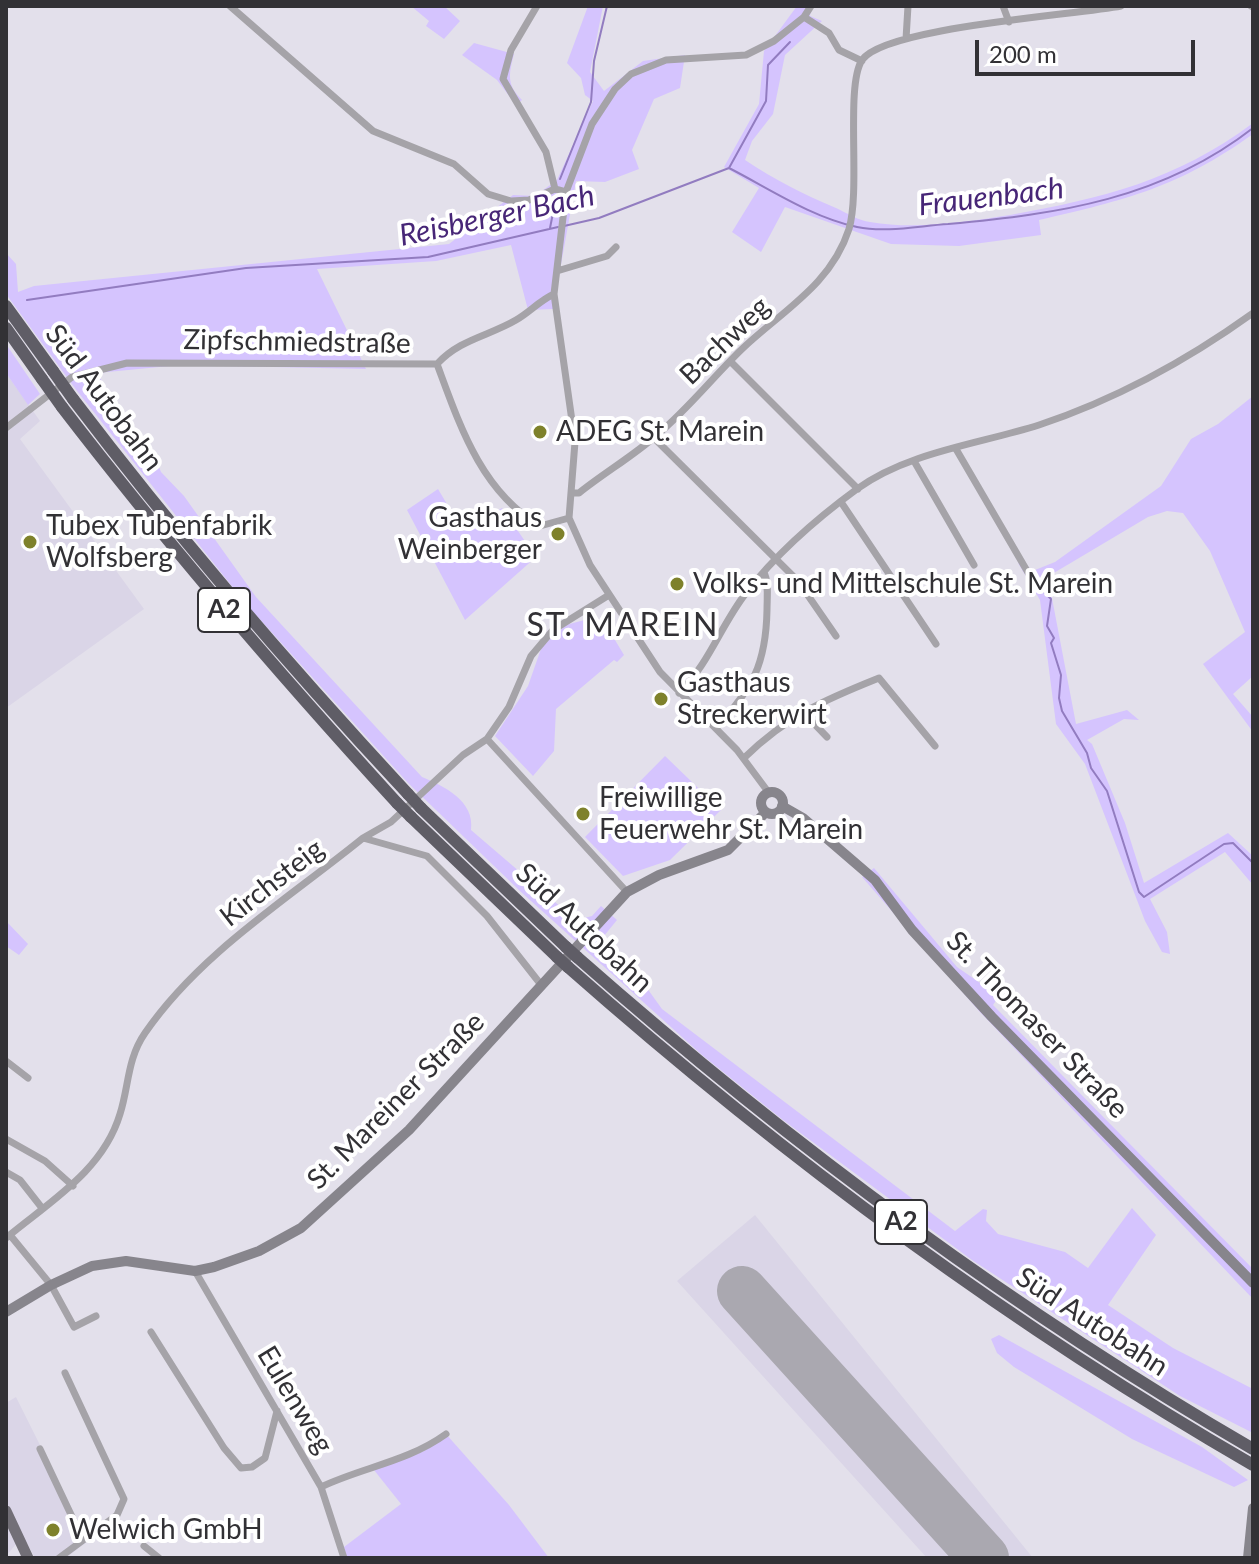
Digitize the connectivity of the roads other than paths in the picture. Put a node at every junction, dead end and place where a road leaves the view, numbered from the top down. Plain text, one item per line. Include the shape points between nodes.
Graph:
1 (230, 6) edge
2 (537, 6) edge
3 (811, 6) edge
4 (908, 6) edge
5 (1003, 6) edge
6 (1121, 6) edge
7 (804, 17) junction
8 (1009, 22) junction
9 (906, 39) junction
10 (862, 61) junction
11 (555, 189) junction
12 (566, 192) junction
13 (616, 247) dead end
14 (557, 271) junction
15 (554, 294) junction
16 (6, 306) edge
17 (1253, 313) edge
18 (6, 328) edge
19 (731, 362) junction
20 (437, 364) junction
21 (47, 375) junction
22 (6, 428) edge
23 (654, 438) junction
24 (956, 449) junction
25 (914, 461) junction
26 (858, 489) junction
27 (572, 493) junction
28 (841, 502) junction
29 (569, 518) junction
30 (776, 558) junction
31 (974, 565) dead end
32 (764, 572) junction
33 (1030, 576) dead end
34 (609, 595) junction
35 (836, 636) dead end
36 (936, 644) dead end
37 (679, 693) junction
38 (802, 711) junction
39 (716, 728) junction
40 (827, 737) dead end
41 (487, 739) junction
42 (935, 746) dead end
43 (744, 758) junction
44 (769, 793) junction
45 (782, 806) junction
46 (766, 812) junction
47 (363, 838) junction
48 (627, 892) junction
49 (542, 986) junction
50 (6, 1061) edge
51 (28, 1078) dead end
52 (6, 1139) edge
53 (6, 1172) edge
54 (73, 1186) junction
55 (42, 1208) junction
56 (8, 1236) edge
57 (195, 1271) junction
58 (1253, 1283) edge
59 (51, 1285) junction
60 (6, 1312) edge
61 (96, 1316) dead end
62 (151, 1332) dead end
63 (65, 1373) dead end
64 (278, 1409) junction
65 (446, 1434) dead end
66 (40, 1449) dead end
67 (1251, 1456) edge
68 (321, 1487) junction
69 (1253, 1508) edge
70 (6, 1511) edge
71 (83, 1540) junction
72 (144, 1546) dead end
73 (28, 1558) edge
74 (59, 1558) edge
75 (159, 1558) edge
76 (344, 1558) edge
77 (1248, 1558) edge

1 - 11 street via 373,131 454,164 488,194 529,200
2 - 11 street via 511,50 503,79 546,152
3 - 7 street
4 - 9 street
5 - 8 street
6 - 8 street
7 - 10 street via 829,33 839,50
7 - 12 street via 746,55 666,60 631,74 592,124
8 - 9 street
9 - 10 street via 877,49
10 - 19 street, Bachweg via 849,229 809,293
11 - 12 street
12 - 14 street
13 - 14 street via 607,256
14 - 15 street
15 - 20 street, Zipfschmiedstraße via 517,320 469,339
15 - 27 street via 572,407
16 - 21 highway, Süd Autobahn / A2
17 - 24 street via 1207,344 1088,405
18 - 21 highway, Süd Autobahn / A2
19 - 23 street, Bachweg
19 - 26 street
20 - 22 street, Zipfschmiedstraße via 127,363 72,377
20 - 29 street via 474,457 503,497 540,526
21 - 67 highway, Süd Autobahn / A2, bridge via 402,798 572,962 906,1225
23 - 27 street, Bachweg
23 - 30 street
24 - 25 street
24 - 33 street
25 - 26 street
25 - 31 street
26 - 28 street
27 - 29 street
28 - 30 street
28 - 36 street
29 - 34 street
30 - 32 street
30 - 35 street
32 - 37 street via 705,663
32 - 39 street via 764,653 739,703
34 - 37 street
34 - 41 street, Kirchsteig via 553,630 531,656 509,707
37 - 39 street
38 - 40 street
38 - 42 street via 879,678
38 - 43 street
39 - 43 street
41 - 47 street, Kirchsteig via 391,822
41 - 48 street
43 - 44 street
44 - 45 main road via 778,794
44 - 46 main road via 761,801
45 - 46 main road
45 - 58 main road, St. Thomaser Straße via 875,880 912,930 992,1017
46 - 48 main road, St. Mareiner Straße via 728,850
47 - 49 street via 427,856 487,916
47 - 54 street, Kirchsteig via 188,977 143,1036 128,1070 116,1123
48 - 49 main road, St. Mareiner Straße
49 - 57 main road, St. Mareiner Straße via 409,1130 301,1228 259,1251
50 - 51 street
52 - 54 street via 45,1161
53 - 55 street via 20,1180
54 - 55 street, Kirchsteig
55 - 56 street, Kirchsteig
56 - 59 street
57 - 59 main road, St. Mareiner Straße via 111,1262
57 - 64 street, Eulenweg
59 - 60 main road, St. Mareiner Straße
59 - 61 street via 74,1327
62 - 64 street via 241,1468 265,1458
63 - 71 street via 124,1499 117,1515
64 - 68 street, Eulenweg
65 - 68 street via 410,1456
66 - 71 street
68 - 76 street, Eulenweg
69 - 77 main road
70 - 73 main road
71 - 74 street
72 - 75 street

